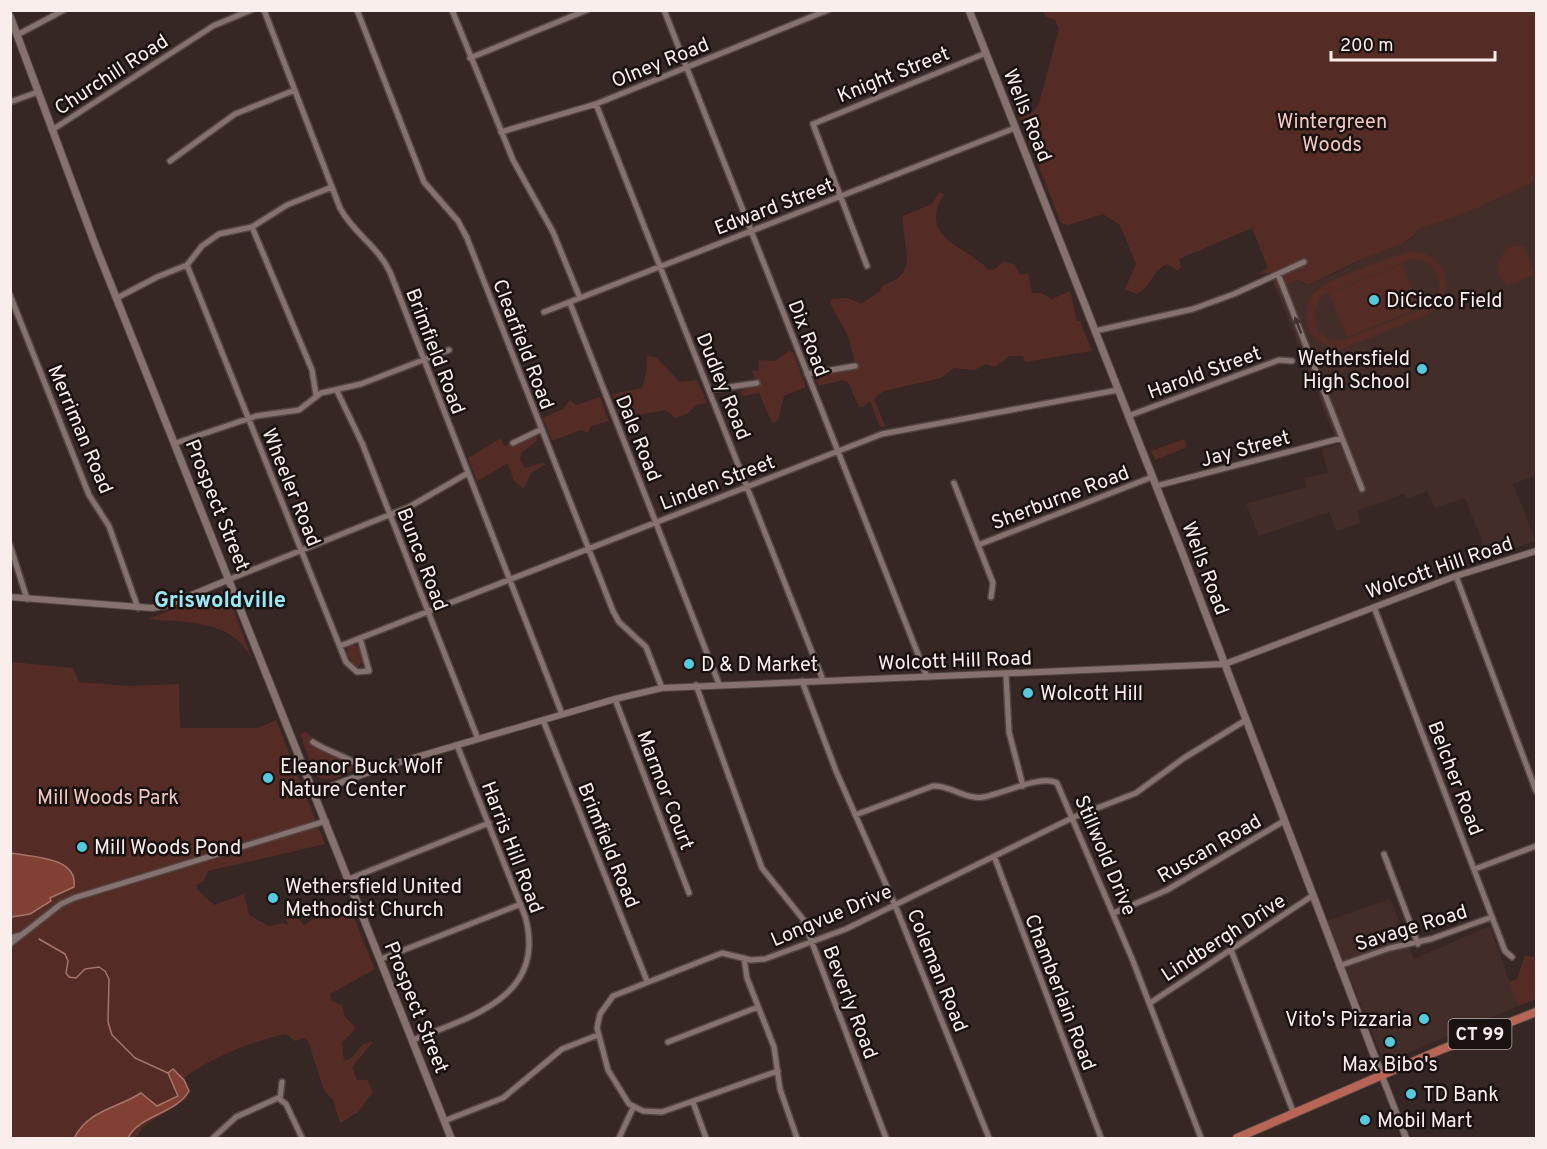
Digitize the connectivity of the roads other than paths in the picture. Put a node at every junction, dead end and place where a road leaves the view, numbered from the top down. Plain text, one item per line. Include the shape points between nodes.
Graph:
1 (64, 10) edge
2 (251, 10) edge
3 (264, 10) edge
4 (357, 10) edge
5 (452, 10) edge
6 (587, 10) edge
7 (664, 10) edge
8 (828, 10) edge
9 (969, 10) edge
10 (10, 16) edge
11 (17, 35) junction
12 (986, 53) junction
13 (470, 58) junction
14 (687, 67) junction
15 (295, 90) junction
16 (38, 92) junction
17 (10, 102) edge
18 (596, 104) junction
19 (1016, 128) junction
20 (52, 130) junction
21 (501, 132) junction
22 (170, 161) dead end
23 (332, 187) junction
24 (840, 197) junction
25 (252, 227) junction
26 (751, 231) junction
27 (1304, 262) dead end
28 (188, 266) junction
29 (867, 266) dead end
30 (660, 267) junction
31 (1278, 274) junction
32 (10, 295) edge
33 (117, 298) junction
34 (580, 298) junction
35 (570, 303) junction
36 (544, 312) dead end
37 (1095, 331) junction
38 (449, 350) dead end
39 (424, 360) junction
40 (1292, 361) dead end
41 (855, 366) dead end
42 (807, 374) junction
43 (757, 383) dead end
44 (709, 390) junction
45 (1118, 390) junction
46 (337, 391) junction
47 (316, 395) junction
48 (1128, 416) junction
49 (249, 419) junction
50 (542, 429) junction
51 (1342, 438) junction
52 (176, 443) junction
53 (513, 443) dead end
54 (838, 451) junction
55 (468, 473) junction
56 (1152, 477) junction
57 (954, 483) dead end
58 (1156, 486) junction
59 (747, 487) junction
60 (1362, 489) dead end
61 (390, 515) junction
62 (656, 522) junction
63 (10, 545) edge
64 (978, 545) junction
65 (588, 549) junction
66 (302, 551) junction
67 (1536, 551) edge
68 (1456, 576) junction
69 (230, 579) junction
70 (510, 579) junction
71 (10, 597) edge
72 (991, 597) dead end
73 (27, 599) junction
74 (1374, 607) junction
75 (138, 608) junction
76 (428, 612) junction
77 (360, 638) junction
78 (340, 646) junction
79 (1225, 664) junction
80 (1006, 675) junction
81 (927, 677) junction
82 (823, 680) junction
83 (802, 681) junction
84 (719, 684) junction
85 (696, 685) junction
86 (662, 688) junction
87 (615, 699) junction
88 (562, 714) junction
89 (543, 720) junction
90 (1246, 720) junction
91 (478, 739) junction
92 (313, 742) dead end
93 (457, 745) junction
94 (366, 773) junction
95 (1023, 786) junction
96 (1536, 791) edge
97 (315, 792) junction
98 (855, 815) junction
99 (1074, 817) junction
100 (326, 821) junction
101 (1284, 821) junction
102 (489, 823) junction
103 (1536, 846) edge
104 (1384, 854) dead end
105 (994, 856) junction
106 (1475, 869) junction
107 (349, 879) junction
108 (689, 893) dead end
109 (1312, 896) junction
110 (521, 904) junction
111 (895, 905) junction
112 (1114, 913) junction
113 (1492, 917) junction
114 (23, 935) junction
115 (10, 938) edge
116 (812, 942) junction
117 (10, 944) edge
118 (1418, 944) junction
119 (1231, 950) junction
120 (1512, 957) dead end
121 (744, 958) junction
122 (381, 959) junction
123 (1339, 966) junction
124 (647, 981) junction
125 (1150, 1003) junction
126 (758, 1007) junction
127 (1536, 1012) edge
128 (598, 1035) junction
129 (412, 1040) junction
130 (668, 1042) dead end
131 (778, 1071) junction
132 (1382, 1076) junction
133 (282, 1082) dead end
134 (280, 1099) junction
135 (693, 1102) junction
136 (633, 1108) junction
137 (1294, 1114) junction
138 (444, 1121) junction
139 (213, 1138) edge
140 (302, 1138) edge
141 (451, 1138) edge
142 (619, 1138) edge
143 (706, 1138) edge
144 (797, 1138) edge
145 (886, 1138) edge
146 (989, 1138) edge
147 (1101, 1138) edge
148 (1202, 1138) edge
149 (1237, 1138) edge
150 (1406, 1138) edge

1 - 11 street
2 - 20 street, Churchill Road via 213,26
3 - 15 street, Brimfield Road
4 - 50 street, Clearfield Road via 424,182 458,221 467,238
5 - 13 street
6 - 13 street
7 - 14 street, Dix Road
8 - 14 street, Olney Road
9 - 12 main road, Wells Road
10 - 11 main road, Prospect Street
11 - 16 main road, Prospect Street
12 - 19 main road, Wells Road
12 - 24 street, Knight Street via 813,124
13 - 21 street
14 - 18 street, Olney Road
14 - 26 street, Dix Road
15 - 22 street via 235,114
15 - 23 street, Brimfield Road
16 - 17 street
16 - 20 main road, Prospect Street
18 - 21 street, Olney Road
18 - 30 street, Dudley Road
19 - 24 street, Edward Street
19 - 37 main road, Wells Road
20 - 33 main road, Prospect Street
21 - 34 street via 553,232
23 - 25 street via 280,208
23 - 39 street, Brimfield Road via 348,221 386,264
24 - 26 street, Edward Street
24 - 29 street
25 - 28 street via 214,237
25 - 47 street via 312,370
26 - 30 street, Edward Street
26 - 42 street, Dix Road
27 - 31 street
28 - 33 street
28 - 49 street, Wheeler Road
30 - 34 street, Edward Street
30 - 44 street, Dudley Road
31 - 37 street via 1193,309
51 -> 31 street
32 - 75 street, Merriman Road via 89,495 109,526
33 - 52 main road, Prospect Street
34 - 35 street, Edward Street
35 - 36 street, Edward Street
35 - 62 street, Dale Road
37 - 45 main road, Wells Road
38 - 39 street
39 - 46 street
39 - 55 street, Brimfield Road
40 - 48 street, Harold Street via 1279,360
41 - 42 street
42 - 54 street, Dix Road
43 - 44 street
44 - 59 street, Dudley Road
45 - 48 main road, Wells Road
45 - 54 street, Linden Street via 891,431
46 - 47 street
46 - 61 street, Bunce Road via 358,432
47 - 49 street via 299,410
48 - 56 main road, Wells Road
49 - 52 street
49 - 66 street, Wheeler Road
50 - 53 street
50 - 65 street, Clearfield Road
51 - 58 street, Jay Street
51 - 60 street
52 - 69 main road, Prospect Street
54 - 59 street, Linden Street
54 - 81 street, Dix Road
55 - 61 street
55 - 70 street, Brimfield Road
56 - 58 main road, Wells Road
56 - 64 street, Sherburne Road
57 - 64 street
58 - 79 main road, Wells Road
59 - 62 street, Linden Street
59 - 82 street, Dudley Road
61 - 66 street
61 - 76 street, Bunce Road
62 - 65 street, Linden Street
62 - 84 street, Dale Road
63 - 73 street
64 - 72 street via 993,583
65 - 70 street, Linden Street
65 - 86 street, Clearfield Road via 616,617 646,647
66 - 69 street
66 - 78 street, Wheeler Road
67 - 68 street, Wolcott Hill Road
68 - 74 street, Wolcott Hill Road
68 - 96 street
69 - 75 street via 165,606
69 - 97 main road, Prospect Street
70 - 76 street, Linden Street
70 - 88 street, Brimfield Road
71 - 73 street
73 - 75 street
74 - 79 street, Wolcott Hill Road
74 - 106 street, Belcher Road
76 - 77 street, Linden Street
76 - 91 street, Bunce Road
77 - 78 street, Linden Street
77 - 78 street, Wheeler Road via 369,671 352,670
79 - 80 street, Wolcott Hill Road
79 - 90 main road, Wells Road
80 - 81 street, Wolcott Hill Road
80 - 95 street via 1011,739
81 - 82 street, Wolcott Hill Road
82 - 83 street, Wolcott Hill Road
83 - 84 street, Wolcott Hill Road
83 - 98 street, Coleman Road
84 - 85 street, Wolcott Hill Road
85 - 86 street, Wolcott Hill Road
85 - 116 street, Beverly Road via 762,868 799,912
86 - 87 street, Wolcott Hill Road
87 - 88 street, Wolcott Hill Road
87 - 108 street, Marmor Court
88 - 89 street, Wolcott Hill Road
89 - 91 street, Wolcott Hill Road
89 - 124 street, Brimfield Road
90 - 99 street, Longvue Drive via 1136,793
90 - 101 main road, Wells Road
91 - 93 street, Wolcott Hill Road
92 - 94 street via 360,764
93 - 94 street, Wolcott Hill Road
93 - 102 street, Harris Hill Road
94 - 97 street, Wolcott Hill Road
95 - 98 street, Stillwold Drive via 977,798 933,786
95 - 99 street, Stillwold Drive via 1054,781
97 - 100 main road, Prospect Street
98 - 111 street, Coleman Road
99 - 105 street, Longvue Drive
99 - 112 street, Stillwold Drive
100 - 107 main road, Prospect Street
100 - 114 street via 74,898
101 - 109 main road, Wells Road
101 - 112 street, Ruscan Road via 1167,890
102 - 107 street
102 - 110 street, Harris Hill Road
103 - 106 street
104 - 118 street
105 - 111 street, Longvue Drive
105 - 147 street, Chamberlain Road
106 - 113 street, Belcher Road
107 - 122 main road, Prospect Street
109 - 119 street, Lindbergh Drive
109 - 123 main road, Wells Road
110 - 122 street
110 - 129 street, Harris Hill Road via 528,945 516,984 486,1011
111 - 116 street, Longvue Drive
111 - 146 street, Coleman Road
112 - 125 street, Stillwold Drive
113 - 118 street, Savage Road
113 - 120 street, Belcher Road via 1505,951
114 - 115 street
114 - 117 street
116 - 121 street, Longvue Drive via 773,957
116 - 145 street, Beverly Road
118 - 123 street, Savage Road via 1390,948
119 - 125 street, Lindbergh Drive
119 - 137 street
121 - 124 street, Longvue Drive via 722,953
121 - 126 street
122 - 129 main road, Prospect Street
123 - 132 main road, Wells Road
124 - 128 street, Longvue Drive via 608,1001 600,1014
125 - 148 street, Stillwold Drive
126 - 130 street
126 - 131 street via 774,1047
127 - 132 main road, CT 99
128 - 136 street via 615,1086
128 - 138 street via 562,1049 503,1098
129 - 138 main road, Prospect Street
131 - 135 street
131 - 144 street
132 - 137 main road, CT 99
132 - 150 street, Wells Road
133 - 134 street
134 - 139 street via 267,1101 236,1117
134 - 140 street
135 - 136 street via 656,1113
135 - 143 street
136 - 142 street
137 - 149 main road, CT 99
138 - 141 main road, Prospect Street

